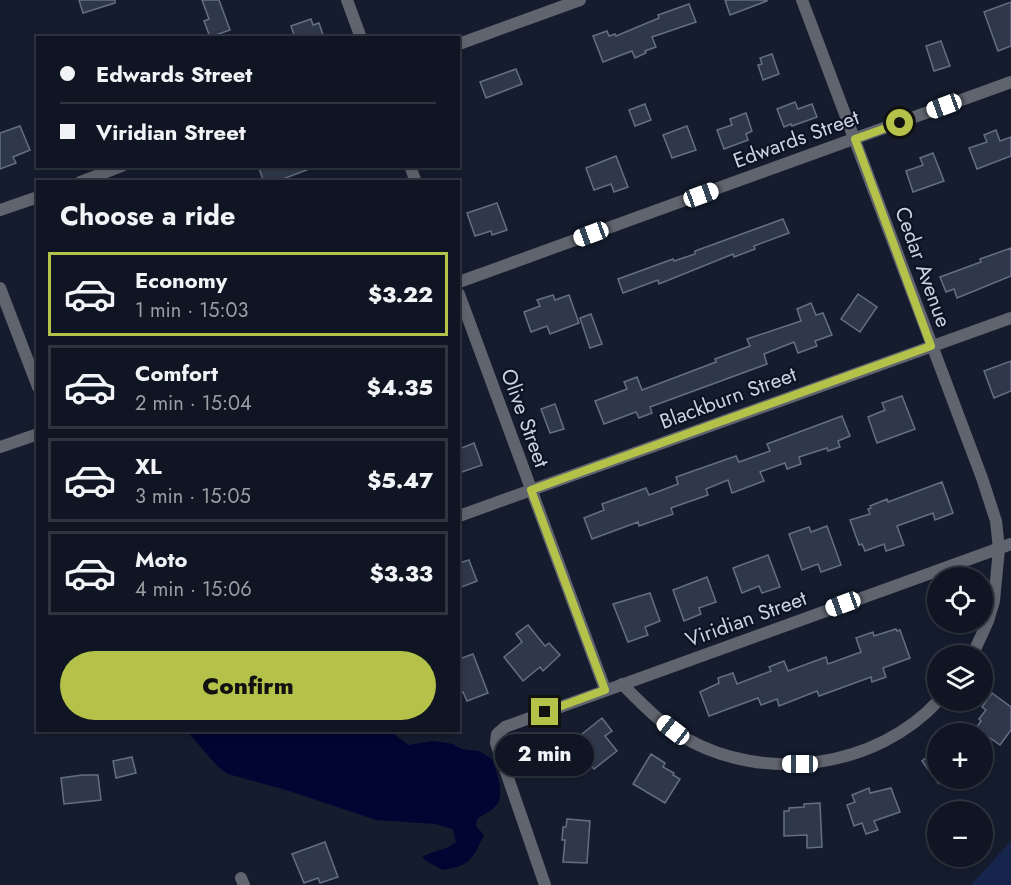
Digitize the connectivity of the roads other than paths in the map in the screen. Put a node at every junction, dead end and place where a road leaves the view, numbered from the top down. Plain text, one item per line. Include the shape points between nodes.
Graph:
1 (347, 0) edge
2 (580, 0) edge
3 (802, 0) edge
4 (360, 36) edge
5 (460, 44) edge
6 (1011, 82) edge
7 (855, 139) junction
8 (117, 168) edge
9 (85, 180) edge
10 (36, 198) edge
11 (0, 210) edge
12 (460, 282) edge
13 (0, 288) edge
14 (460, 297) edge
15 (1011, 318) edge
16 (931, 346) junction
17 (36, 382) edge
18 (36, 435) edge
19 (0, 447) edge
20 (531, 490) junction
21 (460, 516) edge
22 (1011, 544) edge
23 (999, 549) junction
24 (977, 645) edge
25 (622, 684) junction
26 (605, 690) junction
27 (928, 711) edge
28 (545, 885) edge

1 - 4 street
2 - 5 street
3 - 7 street, Cedar Avenue
6 - 7 street, Edwards Street
7 - 12 street, Edwards Street
7 - 16 street, Cedar Avenue
8 - 9 street
10 - 11 street
13 - 17 street
14 - 20 street, Olive Street
15 - 16 street, Blackburn Street
16 - 20 street, Blackburn Street
16 - 23 street, Cedar Avenue via 982,478 996,521
18 - 19 street
20 - 21 street, Blackburn Street
20 - 26 street, Olive Street
22 - 23 street, Viridian Street
23 - 24 street, Cedar Avenue via 994,601
23 - 25 street, Viridian Street
25 - 26 street, Viridian Street
25 - 27 street via 657,718 698,745 735,757 778,764 835,759 873,747 914,724
26 - 28 street, Viridian Street via 505,727 496,734 499,753

